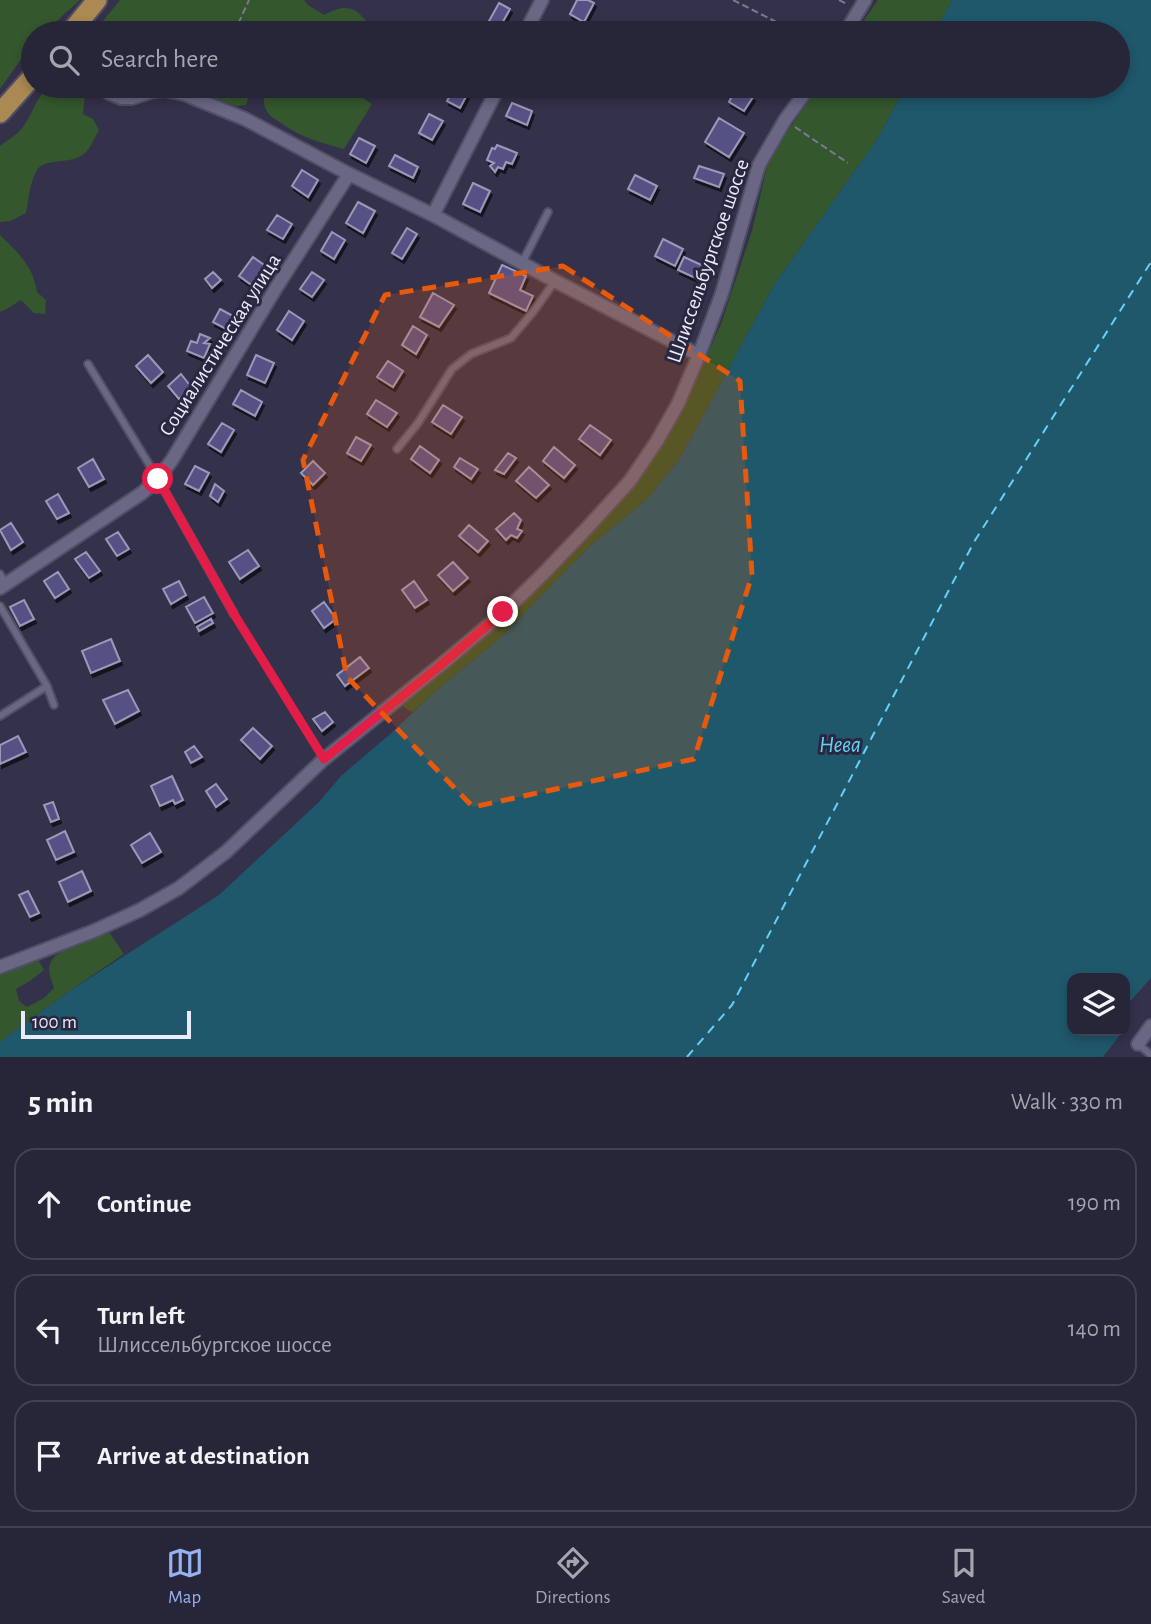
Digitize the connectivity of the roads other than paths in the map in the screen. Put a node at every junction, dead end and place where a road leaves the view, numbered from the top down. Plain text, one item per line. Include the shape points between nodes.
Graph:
1 (97, 0) edge
2 (542, 0) edge
3 (865, 0) edge
4 (80, 21) edge
5 (531, 21) edge
6 (852, 21) edge
7 (21, 89) edge
8 (194, 98) edge
9 (493, 98) edge
10 (801, 98) edge
11 (0, 113) edge
12 (349, 174) junction
13 (548, 212) dead end
14 (433, 215) junction
15 (522, 263) junction
16 (555, 281) junction
17 (699, 355) junction
18 (88, 364) dead end
19 (397, 449) dead end
20 (158, 479) junction
21 (2, 582) edge
22 (0, 606) edge
23 (234, 614) road end
24 (47, 686) junction
25 (54, 705) dead end
26 (0, 716) edge
27 (0, 967) edge
28 (1151, 1026) edge
29 (1138, 1044) joint
30 (1151, 1055) edge

1 - 4 main road
2 - 5 street
3 - 6 street
7 - 11 main road
8 - 12 street via 245,119
9 - 14 street
10 - 17 street, Шлиссельбургское шоссе via 759,165
12 - 14 street
12 - 20 street, Социалистическая улица
13 - 15 lane
14 - 15 street
15 - 16 street
16 - 17 street
16 - 19 lane via 511,338 471,354 452,369
17 - 27 street, Шлиссельбургское шоссе via 678,404 630,481 503,612 324,759 226,852 178,888 94,931
18 - 20 lane
20 - 21 street, Социалистическая улица
20 - 23 lane
22 - 24 lane
24 - 25 lane
24 - 26 lane
28 - 29 street
29 - 30 lane

